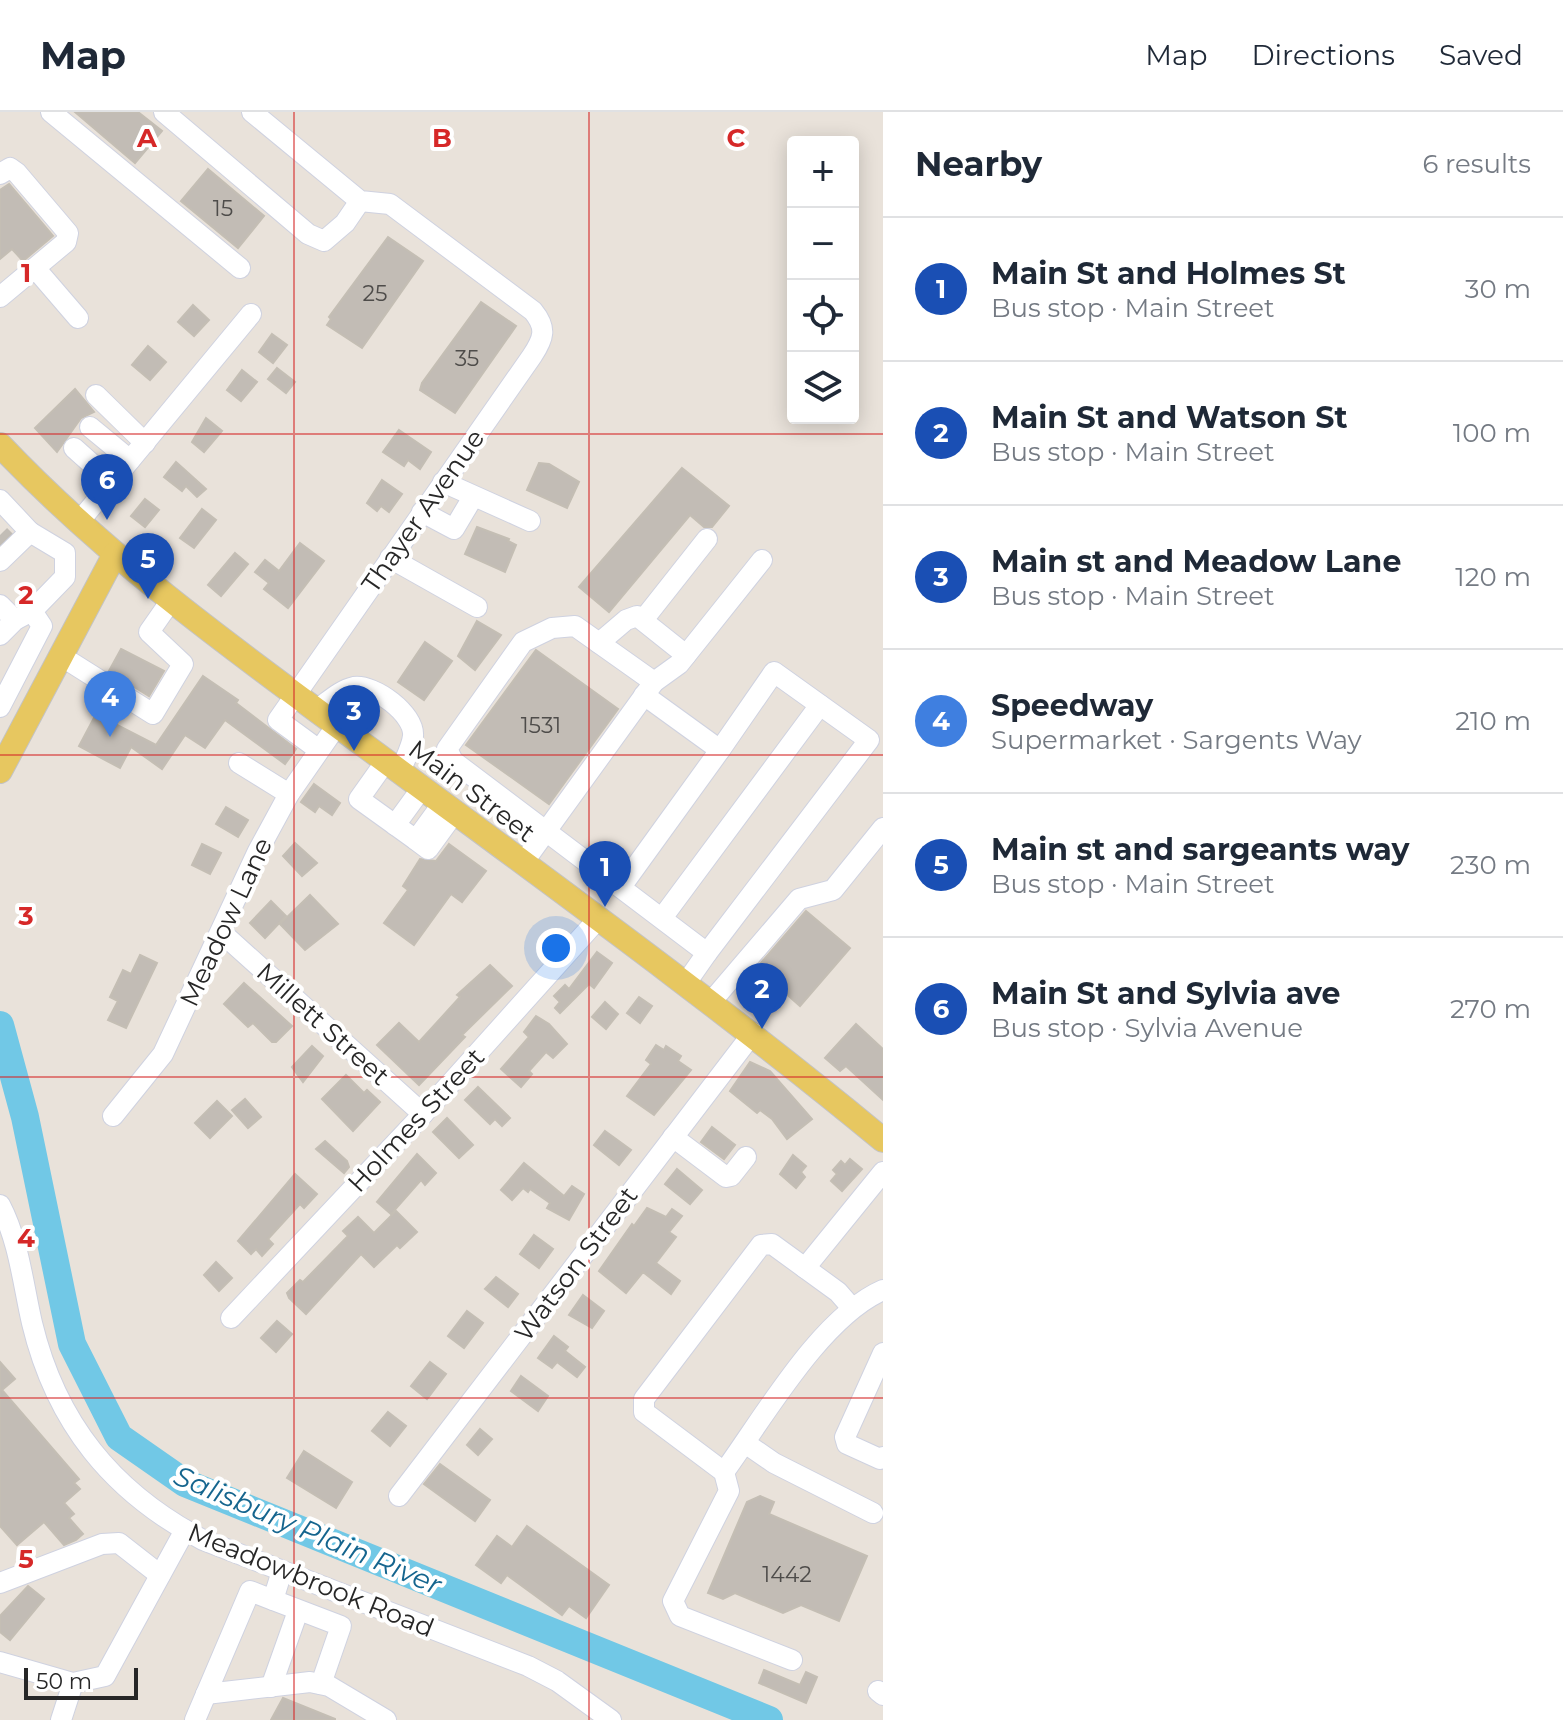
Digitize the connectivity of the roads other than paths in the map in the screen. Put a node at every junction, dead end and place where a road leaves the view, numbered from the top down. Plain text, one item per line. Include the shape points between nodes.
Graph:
1 (51, 112) edge
2 (164, 112) edge
3 (252, 112) edge
4 (0, 174) edge
5 (360, 201) junction
6 (35, 268) junction
7 (240, 268) dead end
8 (0, 297) edge
9 (251, 314) dead end
10 (78, 318) dead end
11 (96, 395) dead end
12 (90, 427) dead end
13 (145, 443) junction
14 (0, 445) edge
15 (74, 448) dead end
16 (130, 460) junction
17 (112, 482) junction
18 (443, 482) junction
19 (473, 497) junction
20 (2, 505) edge
21 (422, 512) junction
22 (530, 521) dead end
23 (78, 523) junction
24 (30, 532) junction
25 (707, 539) dead end
26 (7, 551) edge
27 (115, 554) junction
28 (390, 558) junction
29 (762, 560) dead end
30 (172, 599) junction
31 (0, 605) edge
32 (477, 607) dead end
33 (643, 620) junction
34 (15, 622) edge
35 (599, 643) junction
36 (686, 655) junction
37 (61, 656) junction
38 (649, 688) junction
39 (295, 695) junction
40 (3, 697) edge
41 (820, 705) junction
42 (316, 710) junction
43 (30, 715) junction
44 (337, 725) junction
45 (319, 750) junction
46 (720, 750) junction
47 (239, 763) dead end
48 (393, 766) junction
49 (0, 771) edge
50 (422, 788) junction
51 (289, 794) junction
52 (449, 808) junction
53 (395, 825) junction
54 (883, 828) edge
55 (547, 830) junction
56 (523, 863) junction
57 (621, 887) junction
58 (662, 918) junction
59 (598, 919) junction
60 (222, 933) junction
61 (707, 953) junction
62 (686, 983) junction
63 (711, 1002) junction
64 (753, 1033) junction
65 (423, 1114) junction
66 (113, 1116) dead end
67 (673, 1137) junction
68 (883, 1140) edge
69 (746, 1157) dead end
70 (883, 1172) edge
71 (0, 1205) edge
72 (805, 1268) junction
73 (10, 1269) edge
74 (882, 1292) edge
75 (852, 1308) junction
76 (231, 1318) dead end
77 (883, 1353) edge
78 (745, 1443) junction
79 (883, 1457) edge
80 (724, 1472) junction
81 (399, 1496) dead end
82 (873, 1513) dead end
83 (185, 1530) junction
84 (282, 1571) junction
85 (160, 1575) junction
86 (0, 1583) edge
87 (273, 1600) junction
88 (298, 1611) junction
89 (792, 1660) dead end
90 (0, 1662) edge
91 (73, 1683) junction
92 (321, 1684) junction
93 (271, 1687) junction
94 (206, 1694) junction
95 (379, 1719) edge
96 (61, 1720) edge
97 (195, 1720) edge
98 (611, 1720) edge

1 - 7 street
2 - 5 street via 324,241
3 - 5 street
4 - 6 street via 10,168 17,173 68,233 66,242
5 - 18 street, Thayer Avenue via 390,204 544,324 532,356
6 - 8 street
6 - 10 street
9 - 13 street
11 - 13 street
12 - 16 street
13 - 16 street
14 - 23 main road, Main Street
15 - 17 street
16 - 17 street
17 - 23 street
18 - 19 street
18 - 21 street, Thayer Avenue
19 - 21 street via 454,529
19 - 22 street
20 - 24 street
21 - 28 street, Thayer Avenue
23 - 27 main road, Main Street
24 - 26 street
24 - 34 street via 65,553 67,566 65,577
25 - 33 street
27 - 30 main road, Main Street
27 - 37 main road
28 - 32 street
28 - 39 street, Thayer Avenue
29 - 36 street
30 - 37 street via 149,632 183,664 153,714
30 - 39 main road, Main Street
31 - 34 street
33 - 35 street via 626,620
33 - 36 street
34 - 40 street via 42,626
35 - 38 street
35 - 55 street via 575,626 532,635 447,749 453,761
36 - 38 street
37 - 43 main road
38 - 46 street
38 - 55 street
39 - 42 main road, Main Street
39 - 45 street, Thayer Avenue via 278,720
40 - 43 street
41 - 46 street via 774,672
41 - 58 street
41 - 61 street via 869,740
42 - 44 main road, Main Street
42 - 48 street via 352,687 387,701 412,725 413,737
43 - 49 main road
44 - 45 street, Meadow Lane
44 - 48 main road, Main Street
45 - 51 street, Meadow Lane
46 - 57 street
47 - 51 street
48 - 50 main road, Main Street
48 - 53 street via 359,799
50 - 52 main road, Main Street
50 - 53 street
51 - 60 street, Meadow Lane
52 - 53 street via 416,840
52 - 56 main road, Main Street
54 - 63 street via 833,890 799,899
55 - 56 street
55 - 57 street
56 - 59 main road, Main Street
57 - 58 street
58 - 61 street
59 - 62 main road, Main Street
59 - 65 street, Holmes Street
60 - 65 street, Millett Street
60 - 66 street, Meadow Lane via 163,1054
61 - 62 street
62 - 63 main road, Main Street
63 - 64 main road, Main Street
64 - 67 street, Watson Street
64 - 68 main road, Main Street
65 - 76 street, Holmes Street
67 - 69 street via 726,1177
67 - 81 street, Watson Street
70 - 72 street
71 - 73 street, Meadowbrook Road
72 - 75 street
72 - 80 street via 772,1244 761,1245 644,1399 644,1412
73 - 83 street, Meadowbrook Road via 44,1366 77,1431 128,1490
74 - 75 street
75 - 78 street via 823,1338
77 - 79 street via 845,1437 847,1444
78 - 80 street
78 - 82 street
80 - 89 street via 729,1491 673,1601 680,1616
83 - 84 street, Meadowbrook Road
83 - 85 street
84 - 87 street
84 - 98 street, Meadowbrook Road via 505,1655 557,1681
85 - 86 street via 119,1543 102,1544
85 - 91 street via 105,1676
87 - 88 street
87 - 94 street via 250,1591
88 - 92 street via 341,1626
88 - 93 street
90 - 91 street
91 - 96 street
92 - 93 street
92 - 95 street
93 - 94 street
94 - 97 street

